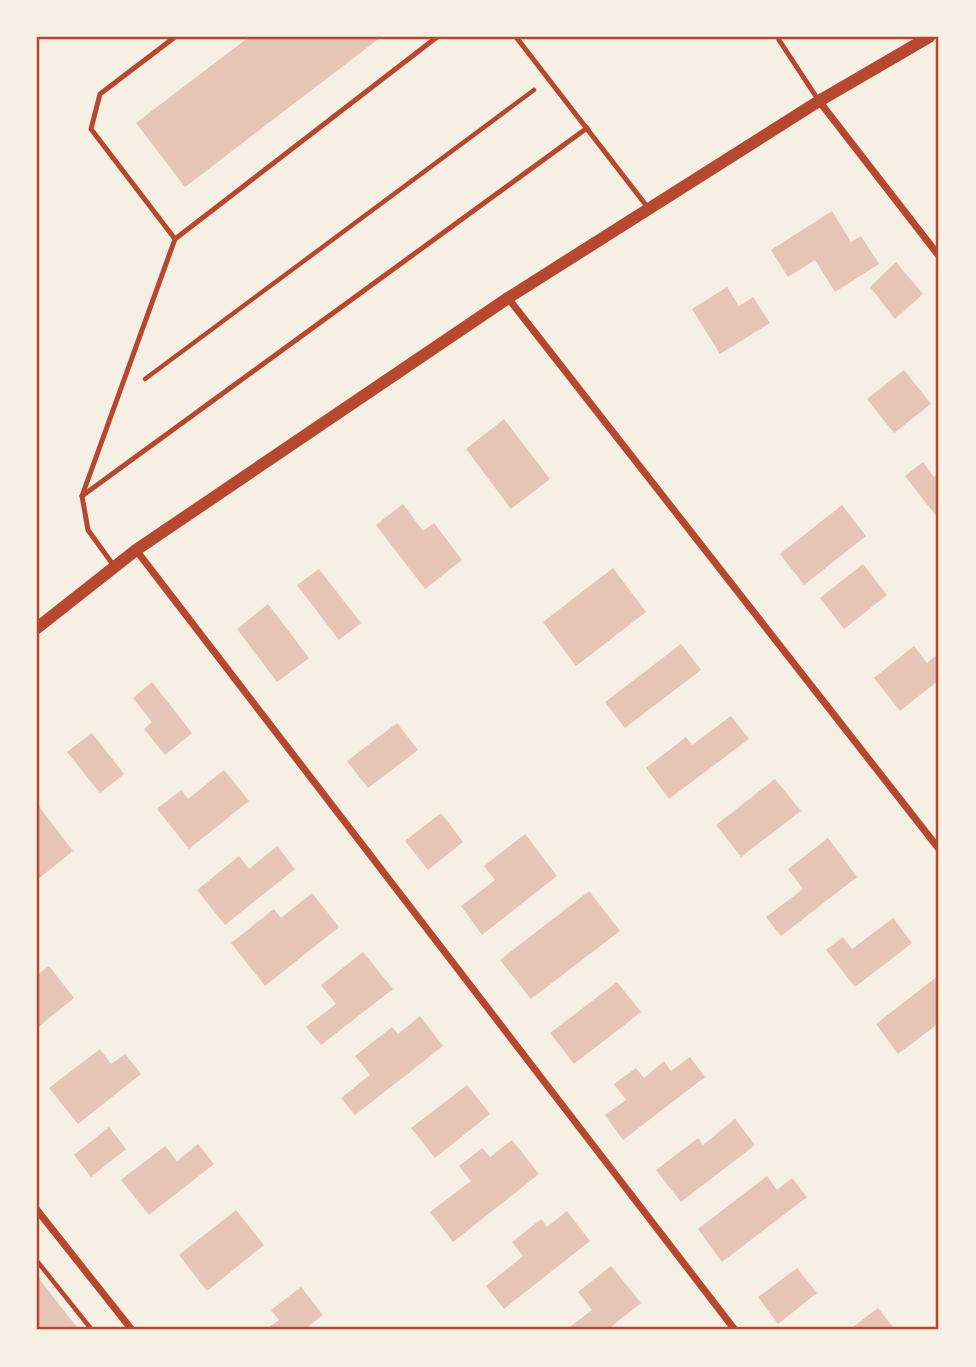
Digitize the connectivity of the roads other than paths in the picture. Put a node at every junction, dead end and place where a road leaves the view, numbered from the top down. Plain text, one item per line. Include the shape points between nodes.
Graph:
1 (175, 37) edge
2 (437, 37) edge
3 (516, 37) edge
4 (929, 37) edge
5 (779, 40) dead end
6 (819, 101) junction
7 (587, 128) junction
8 (649, 209) junction
9 (175, 239) junction
10 (939, 256) edge
11 (508, 298) junction
12 (82, 496) junction
13 (136, 550) junction
14 (114, 566) junction
15 (37, 628) edge
16 (939, 849) edge
17 (37, 1210) edge
18 (132, 1330) edge
19 (735, 1330) edge

1 - 9 lane via 100,94 90,129
2 - 9 lane
3 - 7 lane
4 - 6 street
5 - 6 lane
6 - 8 street
6 - 10 street
7 - 8 lane
7 - 12 lane
8 - 11 street
9 - 12 lane
11 - 13 street
11 - 16 street
12 - 14 lane via 88,530
13 - 14 street
13 - 19 street
14 - 15 street
17 - 18 street

